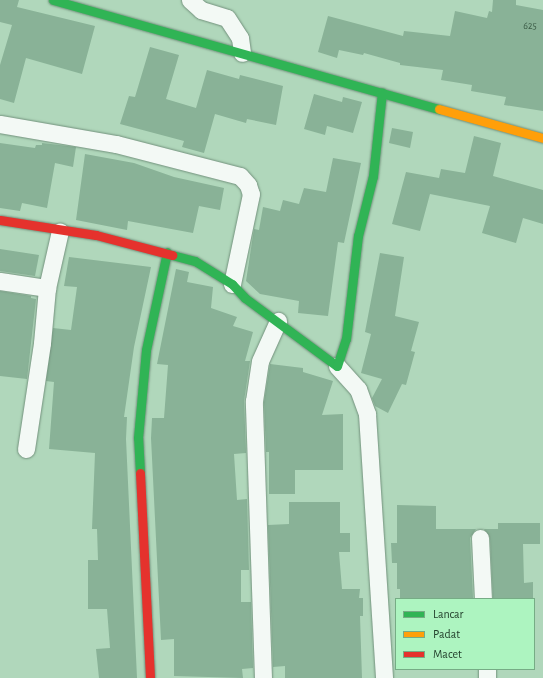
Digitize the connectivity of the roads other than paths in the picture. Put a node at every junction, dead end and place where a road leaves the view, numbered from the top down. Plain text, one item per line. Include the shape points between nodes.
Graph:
1 (53, 0) edge
2 (190, 0) edge
3 (242, 53) junction
4 (382, 92) junction
5 (0, 124) edge
6 (543, 138) edge
7 (0, 220) edge
8 (60, 231) junction
9 (167, 252) junction
10 (0, 280) edge
11 (232, 284) junction
12 (47, 288) junction
13 (278, 321) junction
14 (337, 366) junction
15 (26, 449) dead end
16 (480, 538) dead end
17 (483, 598) edge
18 (150, 678) edge
19 (263, 678) edge
20 (384, 678) edge

1 - 3 street
2 - 3 street via 201,10 227,18 240,38
3 - 4 street
4 - 6 street
4 - 14 street via 373,176 358,236 346,339
5 - 11 street via 116,144 240,176 248,185 251,194
7 - 8 street
8 - 9 street via 96,235
8 - 12 street
9 - 11 street via 195,261
9 - 18 street via 146,350 138,438
10 - 12 street
11 - 13 street via 245,298
12 - 15 street via 42,343
13 - 14 street
13 - 19 street via 260,361 254,401
14 - 20 street via 358,390 367,414
16 - 17 street

